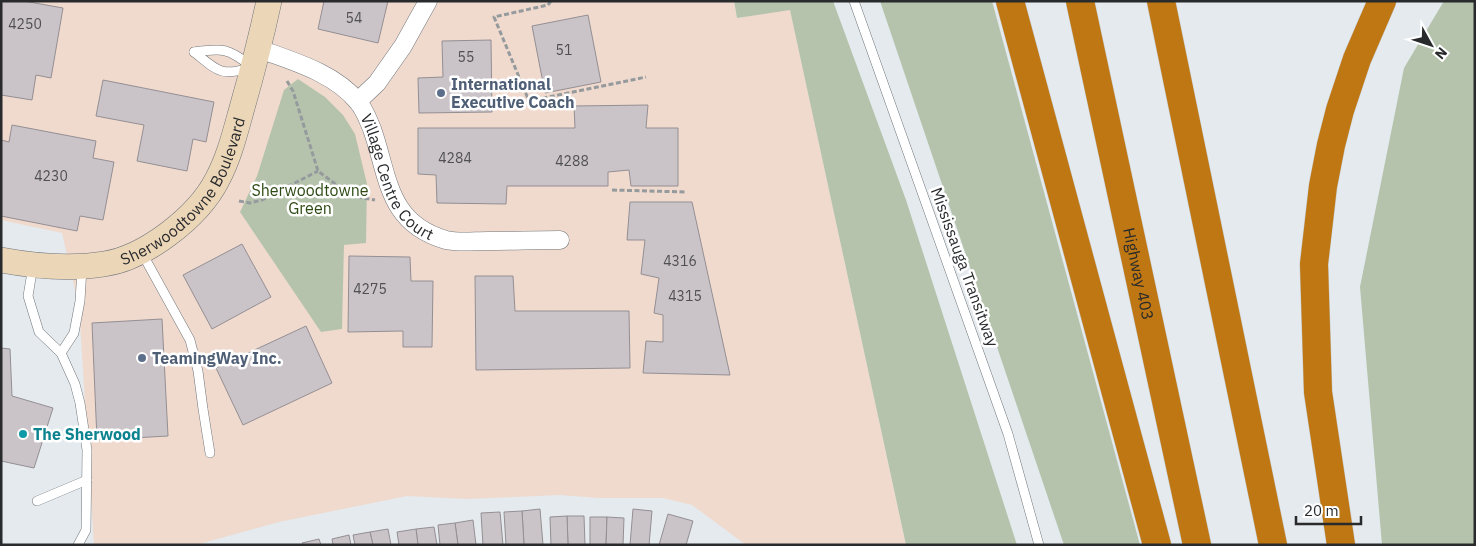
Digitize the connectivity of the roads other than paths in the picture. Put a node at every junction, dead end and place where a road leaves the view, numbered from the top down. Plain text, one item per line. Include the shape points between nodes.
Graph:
1 (268, 1) edge
2 (428, 1) edge
3 (854, 1) edge
4 (1010, 1) edge
5 (1080, 1) edge
6 (1161, 1) edge
7 (1382, 1) edge
8 (256, 58) junction
9 (358, 101) junction
10 (560, 240) dead end
11 (140, 251) junction
12 (1, 260) edge
13 (34, 264) junction
14 (82, 266) junction
15 (61, 353) junction
16 (210, 453) dead end
17 (87, 480) junction
18 (37, 500) dead end
19 (78, 545) edge
20 (1039, 545) edge
21 (1157, 545) edge
22 (1197, 545) edge
23 (1273, 545) edge
24 (1341, 545) edge

1 - 8 street, Sherwoodtowne Boulevard
2 - 9 street via 378,82
3 - 20 lane, Mississauga Transitway via 1008,434
4 - 21 highway
5 - 22 highway, Highway 403
6 - 23 highway
7 - 24 highway via 1340,110 1322,195 1314,264 1318,392
8 - 8 lane via 220,49 194,52 216,69 231,74
8 - 9 street, Village Centre Court via 318,71
8 - 11 street, Sherwoodtowne Boulevard via 232,145 217,181 200,206 179,226
9 - 10 street, Village Centre Court via 365,111 389,189 399,210 413,223 448,240
11 - 14 street, Sherwoodtowne Boulevard via 105,264
11 - 16 lane via 190,340
12 - 13 street, Sherwoodtowne Boulevard
13 - 14 street, Sherwoodtowne Boulevard
13 - 15 lane via 28,296 39,332
14 - 15 lane via 74,333
15 - 17 lane via 80,403 87,450
17 - 18 lane
17 - 19 lane via 86,530

